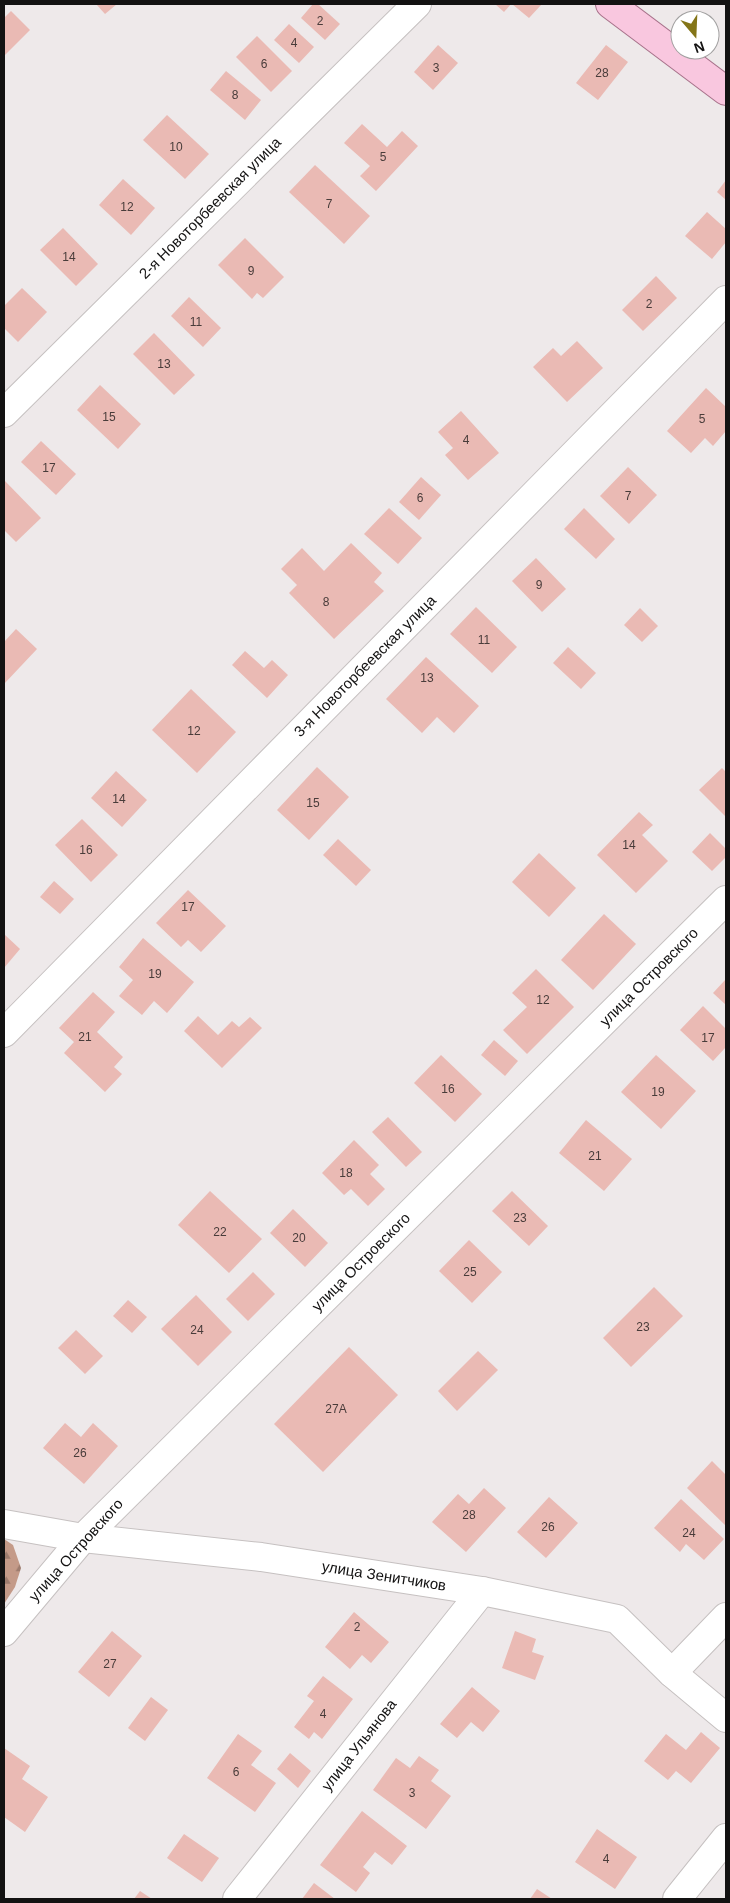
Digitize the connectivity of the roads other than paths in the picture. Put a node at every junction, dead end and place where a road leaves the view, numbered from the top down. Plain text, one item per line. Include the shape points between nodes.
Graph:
1 (417, 4) edge
2 (610, 4) edge
3 (726, 91) edge
4 (726, 300) edge
5 (4, 413) edge
6 (726, 900) edge
7 (4, 1033) edge
8 (4, 1524) edge
9 (83, 1538) junction
10 (482, 1591) junction
11 (726, 1617) edge
12 (4, 1632) edge
13 (672, 1673) junction
14 (726, 1718) edge
15 (726, 1838) edge
16 (237, 1899) edge
17 (677, 1899) edge

1 - 5 street, 2-я Новоторбеевская улица
2 - 3 main road
4 - 7 street, 3-я Новоторбеевская улица
6 - 9 street, улица Островского
8 - 9 street, улица Зенитчиков
9 - 10 street, улица Зенитчиков via 261,1557
9 - 12 street, улица Островского
10 - 13 street, улица Зенитчиков via 617,1619
10 - 16 street, улица Ульянова
11 - 13 street
13 - 14 street, улица Зенитчиков
15 - 17 street

